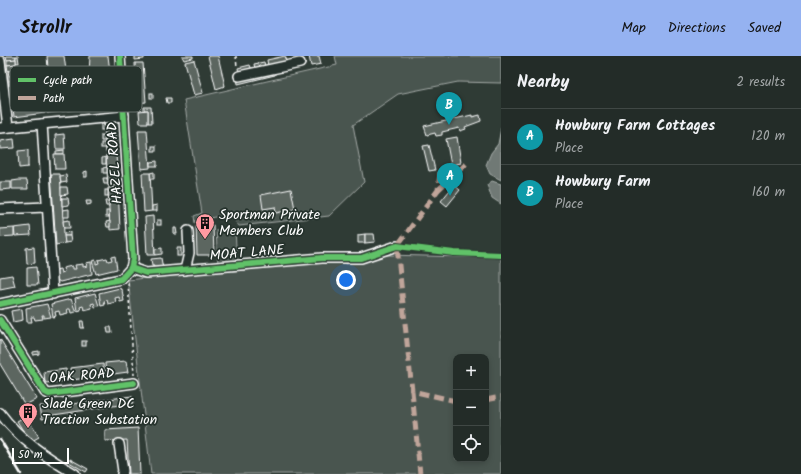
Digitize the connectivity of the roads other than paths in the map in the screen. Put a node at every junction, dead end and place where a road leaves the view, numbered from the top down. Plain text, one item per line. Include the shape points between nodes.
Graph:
1 (120, 56) edge
2 (0, 61) edge
3 (300, 62) edge
4 (121, 66) edge
5 (238, 72) road end
6 (124, 112) edge
7 (124, 116) junction
8 (42, 124) junction
9 (4, 127) edge
10 (46, 206) junction
11 (0, 209) edge
12 (188, 231) dead end
13 (397, 246) dead end
14 (131, 268) junction
15 (185, 270) junction
16 (53, 294) junction
17 (0, 304) edge
18 (0, 320) edge
19 (134, 383) road end
20 (0, 413) edge
21 (119, 444) dead end
22 (75, 474) edge
23 (122, 474) edge

1 - 4 street, HAZEL ROAD
2 - 9 street
3 - 5 street
6 - 7 street, HAZEL ROAD
7 - 8 street
7 - 14 street, HAZEL ROAD via 133,259
8 - 9 street
8 - 10 street
10 - 11 street
10 - 16 street
12 - 15 street via 189,253
13 - 15 street, MOAT LANE via 361,258 322,258
14 - 15 street, MOAT LANE via 146,273
14 - 16 street via 120,279
16 - 17 street
18 - 19 street, OAK ROAD via 45,392 49,394
20 - 22 street via 29,444
21 - 23 street

